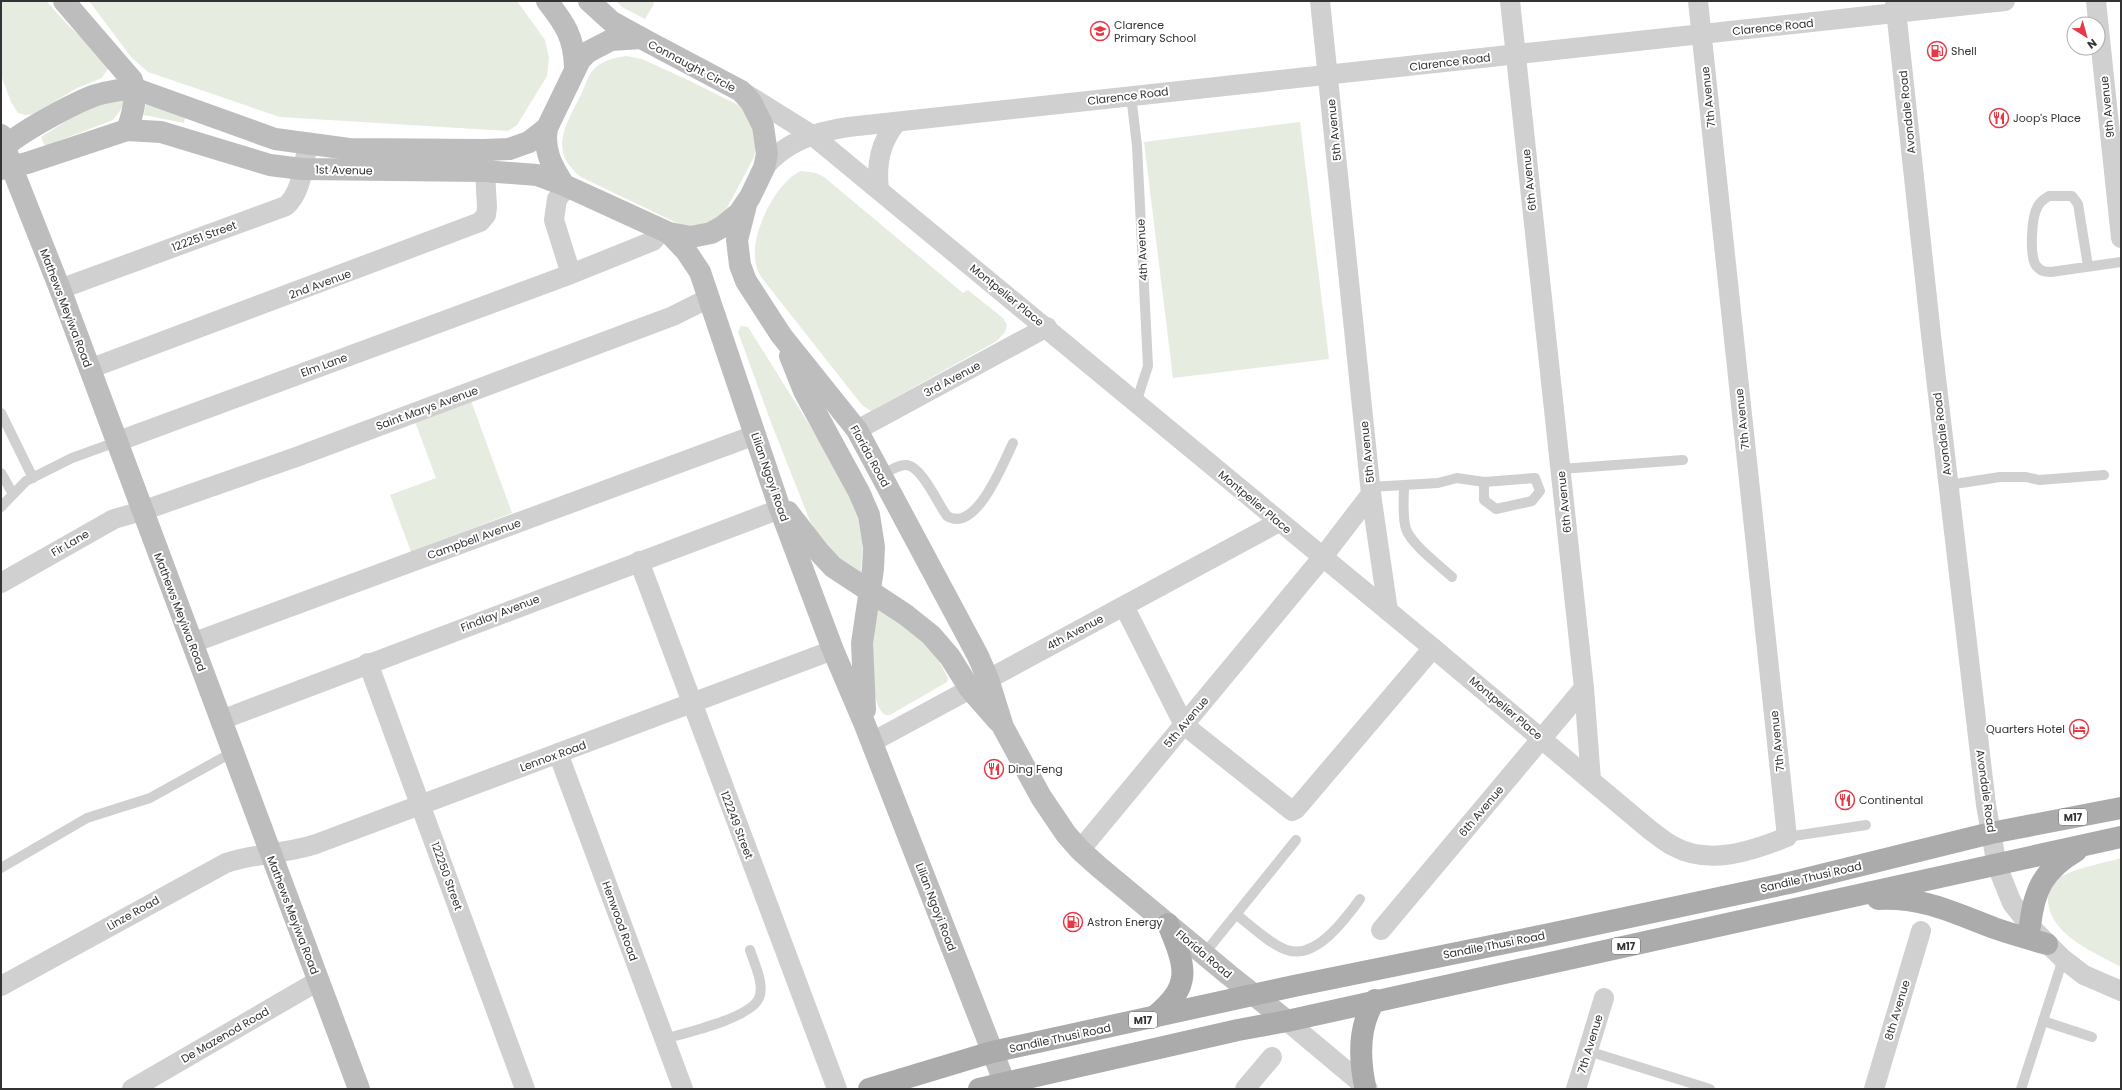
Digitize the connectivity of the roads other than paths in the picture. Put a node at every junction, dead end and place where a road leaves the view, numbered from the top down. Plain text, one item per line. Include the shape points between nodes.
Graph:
1 (64, 1) edge
2 (547, 1) edge
3 (589, 1) edge
4 (1320, 1) edge
5 (1510, 1) edge
6 (1698, 1) edge
7 (2005, 1) edge
8 (2096, 1) edge
9 (1896, 7) edge
10 (1702, 34) junction
11 (641, 38) junction
12 (1516, 54) junction
13 (576, 67) junction
14 (1329, 76) junction
15 (136, 89) junction
16 (741, 91) junction
17 (1131, 95) junction
18 (896, 123) junction
19 (547, 128) junction
20 (127, 130) junction
21 (812, 135) junction
22 (308, 145) junction
23 (4, 154) edge
24 (484, 161) junction
25 (764, 168) junction
26 (302, 169) junction
27 (566, 186) junction
28 (879, 190) junction
29 (750, 197) junction
30 (665, 231) junction
31 (2121, 238) edge
32 (2121, 262) edge
33 (2088, 266) junction
34 (571, 274) junction
35 (60, 290) junction
36 (709, 298) junction
37 (1047, 327) junction
38 (781, 335) junction
39 (89, 369) junction
40 (1136, 403) junction
41 (2, 412) edge
42 (857, 430) junction
43 (755, 435) junction
44 (116, 442) junction
45 (1012, 443) dead end
46 (1683, 460) dead end
47 (1561, 469) junction
48 (1, 473) edge
49 (881, 475) junction
50 (2104, 475) dead end
51 (33, 478) junction
52 (1484, 482) junction
53 (1948, 485) junction
54 (1404, 486) junction
55 (1370, 491) junction
56 (14, 494) junction
57 (778, 501) junction
58 (1, 507) edge
59 (142, 511) junction
60 (1279, 522) junction
61 (1322, 558) junction
62 (639, 561) junction
63 (1452, 577) dead end
64 (1, 583) edge
65 (870, 591) junction
66 (1124, 606) junction
67 (1388, 611) junction
68 (192, 643) junction
69 (1433, 648) junction
70 (833, 650) junction
71 (368, 663) junction
72 (979, 684) junction
73 (1584, 688) junction
74 (692, 704) junction
75 (221, 720) junction
76 (1184, 725) junction
77 (869, 734) junction
78 (1541, 738) junction
79 (233, 752) junction
80 (558, 753) junction
81 (1591, 780) junction
82 (420, 805) junction
83 (2121, 808) edge
84 (1866, 825) dead end
85 (1991, 833) junction
86 (1787, 837) junction
87 (2121, 837) edge
88 (1296, 840) dead end
89 (2086, 845) junction
90 (1080, 850) junction
91 (270, 854) junction
92 (1997, 866) junction
93 (1, 868) edge
94 (1360, 899) dead end
95 (1825, 901) junction
96 (1237, 915) junction
97 (1168, 924) junction
98 (2030, 926) junction
99 (1381, 930) dead end
100 (1921, 931) dead end
101 (2047, 944) junction
102 (750, 950) dead end
103 (1204, 954) junction
104 (2063, 959) junction
105 (318, 981) junction
106 (1, 986) edge
107 (2121, 991) edge
108 (1255, 995) junction
109 (1604, 998) dead end
110 (1375, 1000) junction
111 (1154, 1017) junction
112 (2043, 1020) junction
113 (1287, 1021) junction
114 (2092, 1037) dead end
115 (664, 1039) junction
116 (1588, 1051) junction
117 (992, 1052) junction
118 (1272, 1057) dead end
119 (1005, 1086) edge
120 (1367, 1087) edge
121 (132, 1089) edge
122 (359, 1089) edge
123 (526, 1089) edge
124 (683, 1089) edge
125 (837, 1089) edge
126 (870, 1089) edge
127 (979, 1089) edge
128 (1246, 1089) edge
129 (1576, 1089) edge
130 (1710, 1089) edge
131 (1874, 1089) edge
132 (2021, 1089) edge

1 - 15 street via 126,71
2 - 13 street via 568,29
3 - 11 street via 612,22
4 - 14 street, 5th Avenue
5 - 12 street, 6th Avenue
6 - 10 street, 7th Avenue
7 - 9 street, Clarence Road
8 - 31 street, 9th Avenue
9 - 10 street, Clarence Road
9 - 53 street, Avondale Road
10 - 12 street, Clarence Road
10 - 86 street, 7th Avenue
11 - 13 street, Connaught Circle via 611,40 588,52
11 - 16 street, Connaught Circle
12 - 14 street, Clarence Road
12 - 47 street, 6th Avenue
13 - 19 street, Connaught Circle
14 - 17 street, Clarence Road
14 - 55 street, 5th Avenue
15 - 20 street via 132,117
15 - 22 street, 1st Avenue via 276,139
15 - 23 street, 1st Avenue via 116,90 95,96 41,124
16 - 21 street, Montpelier Place
16 - 25 street, Connaught Circle via 751,102 763,126 767,154
17 - 18 street, Clarence Road
17 - 40 lane, 4th Avenue via 1137,146 1148,366
18 - 21 street, Clarence Road via 848,127
18 - 28 street via 888,133 878,160
19 - 24 street, 1st Avenue via 520,146
19 - 27 street, Connaught Circle via 545,139 548,159
20 - 23 street, 1st Avenue
20 - 26 street, 1st Avenue via 161,132 270,165
21 - 25 street, Clarence Road via 788,147 772,158
21 - 28 street, Montpelier Place
22 - 24 street, 1st Avenue
22 - 26 street, 122251 Street
23 - 35 street, Mathews Meyiwa Road
24 - 26 street, 1st Avenue
24 - 27 street, 1st Avenue via 537,175
24 - 39 street, 2nd Avenue via 486,215 472,227
25 - 29 street, Connaught Circle
26 - 35 street, 122251 Street via 294,198 286,206
27 - 30 street, Connaught Circle
27 - 34 street via 558,199 554,220
28 - 37 street, Montpelier Place
29 - 30 street, Connaught Circle via 735,217 711,232 691,237
29 - 38 street, Florida Road via 743,213 737,240 740,265 746,281
30 - 34 street, Elm Lane via 653,241
30 - 36 street, Lilian Ngoyi Road via 694,261
32 - 33 lane
33 - 33 lane via 2044,272 2035,264 2032,252 2034,222 2037,208 2049,196 2072,196 2078,204
34 - 44 street, Elm Lane
35 - 39 street, Mathews Meyiwa Road
36 - 43 street, Lilian Ngoyi Road
36 - 59 street, Saint Marys Avenue via 673,316 298,456
37 - 40 street, Montpelier Place
37 - 42 street, 3rd Avenue
38 - 42 street, Florida Road
38 - 65 street, Lilian Ngoyi Road via 804,391 869,515 874,547
39 - 44 street, Mathews Meyiwa Road
40 - 60 street, Montpelier Place
41 - 51 lane
42 - 49 street, Florida Road
43 - 57 street, Lilian Ngoyi Road
43 - 68 street, Campbell Avenue
44 - 51 lane, Elm Lane via 72,458
44 - 59 street, Mathews Meyiwa Road
45 - 49 lane via 977,509 968,517 961,519 952,520 947,516 920,473 912,467 900,466
46 - 47 lane
47 - 73 street, 6th Avenue
48 - 56 lane
49 - 72 street, Florida Road
50 - 53 lane via 2039,480 2000,477
51 - 56 lane, Elm Lane via 22,484
52 - 52 lane via 1535,478 1540,491 1532,501 1496,509 1484,500
52 - 54 lane via 1457,478 1438,483
53 - 85 street, Avondale Road
54 - 55 lane
54 - 63 lane via 1404,519 1407,531
55 - 61 street, 5th Avenue
55 - 67 street
56 - 58 lane, Elm Lane
57 - 62 street, Findlay Avenue
57 - 65 street, Florida Road via 833,567
57 - 70 street, Lilian Ngoyi Road
59 - 64 street, Fir Lane via 114,519
59 - 68 street, Mathews Meyiwa Road
60 - 61 street, Montpelier Place
60 - 66 street, 4th Avenue
61 - 67 street, Montpelier Place
61 - 76 street, 5th Avenue
62 - 71 street, Findlay Avenue
62 - 74 street, 122249 Street
65 - 72 street, Florida Road via 906,615 931,636
65 - 77 street, Lilian Ngoyi Road via 862,643
66 - 72 street, 4th Avenue
66 - 76 street
67 - 69 street, Montpelier Place
68 - 75 street, Mathews Meyiwa Road
69 - 76 street via 1294,811 1247,777
69 - 78 street, Montpelier Place
70 - 74 street, Lennox Road
70 - 77 street, Lilian Ngoyi Road
71 - 75 street, Findlay Avenue
71 - 82 street, 122250 Street
72 - 77 street, 4th Avenue
72 - 90 street, Florida Road via 1055,819
73 - 78 street, 6th Avenue
73 - 81 street
74 - 80 street, Lennox Road
74 - 125 street, 122249 Street
75 - 79 street, Mathews Meyiwa Road
76 - 90 street, 5th Avenue
77 - 117 street, Lilian Ngoyi Road
78 - 81 street, Montpelier Place
78 - 99 street, 6th Avenue
79 - 91 street, Mathews Meyiwa Road
79 - 93 lane via 150,798 87,818
80 - 82 street, Lennox Road
80 - 115 street, Henwood Road
81 - 86 street, Montpelier Place via 1650,830 1673,846 1694,854 1736,854
82 - 91 street, Lennox Road via 316,844 294,851
82 - 123 street, 122250 Street
83 - 85 main road, Sandile Thusi Road / M17
84 - 86 lane
85 - 92 street, Avondale Road
85 - 108 main road, Sandile Thusi Road / M17 via 1781,884
87 - 89 main road, M17
88 - 96 lane
89 - 92 main road, M17
89 - 98 main road via 2064,858 2039,886 2032,903
90 - 97 street, Florida Road
91 - 105 street, Mathews Meyiwa Road
91 - 106 street, Linze Road via 249,856 226,863
92 - 95 main road, M17
92 - 98 street, Avondale Road via 2006,891
94 - 96 lane via 1340,926 1310,949 1299,952 1277,945
95 - 101 main road via 1898,898 1930,903 1994,928
95 - 110 main road, M17
96 - 103 lane
97 - 103 street, Florida Road
97 - 111 main road via 1180,958 1183,978 1170,1004
98 - 101 street, Avondale Road
100 - 131 street, 8th Avenue
101 - 104 street, Avondale Road
102 - 115 lane via 761,989 759,998 752,1006 728,1019
103 - 108 street, Florida Road
104 - 107 street, Avondale Road via 2084,975
104 - 112 lane
105 - 121 street, De Mazenod Road
105 - 122 street, Mathews Meyiwa Road
108 - 111 main road, Sandile Thusi Road / M17
108 - 113 street, Florida Road
109 - 116 street, 7th Avenue
110 - 113 main road, M17
110 - 120 main road via 1366,1019 1360,1049 1360,1063
111 - 117 main road, Sandile Thusi Road / M17
112 - 114 lane
112 - 132 lane
113 - 119 main road, M17 via 1238,1030
113 - 120 street, Florida Road
115 - 124 street, Henwood Road
116 - 129 street, 7th Avenue
116 - 130 lane
117 - 119 street, Lilian Ngoyi Road
117 - 126 main road, Sandile Thusi Road / M17
118 - 128 street
119 - 127 main road, M17

